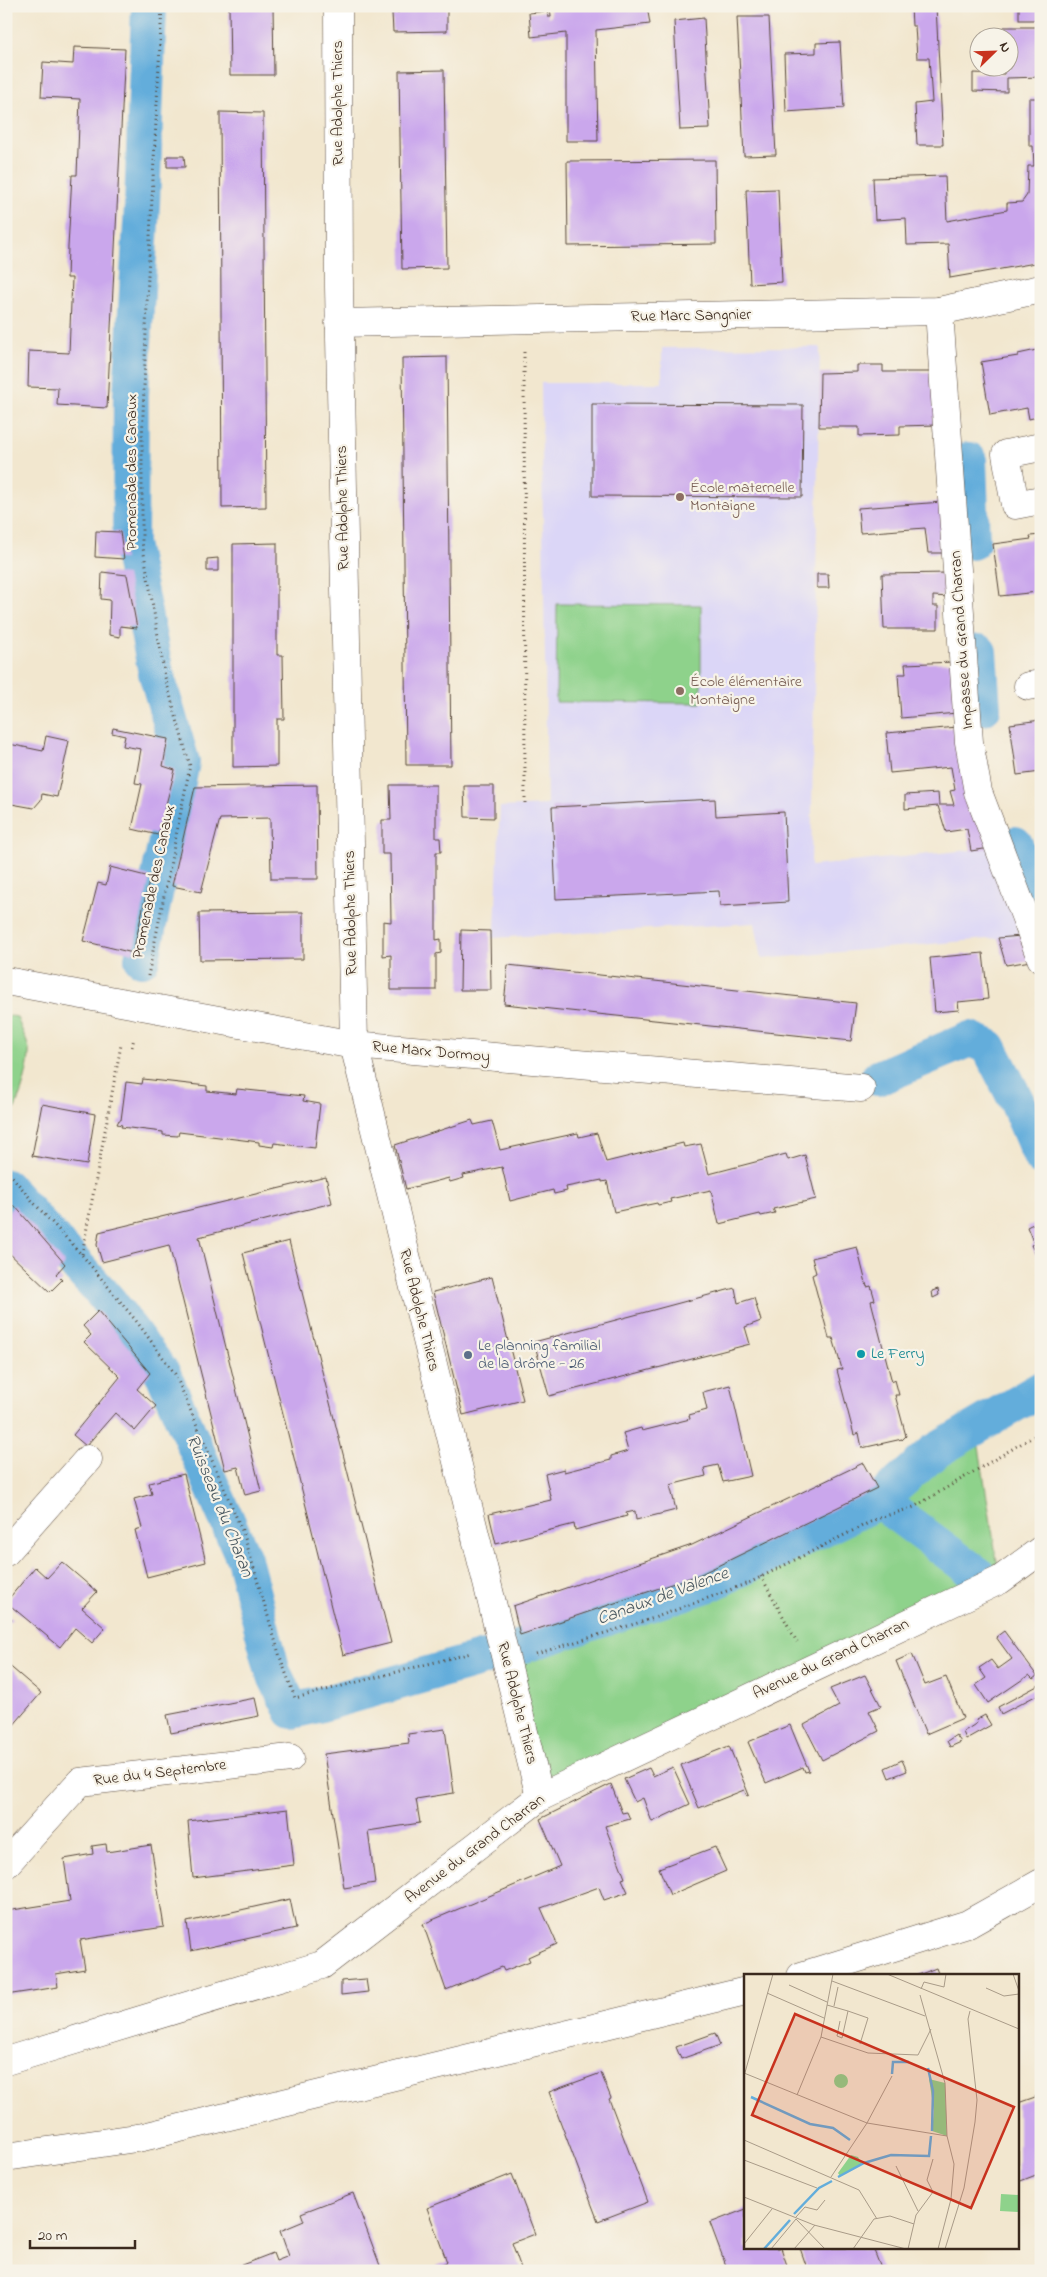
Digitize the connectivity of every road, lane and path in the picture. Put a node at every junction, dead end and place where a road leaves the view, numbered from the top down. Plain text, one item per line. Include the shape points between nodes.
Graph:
1 (162, 6) edge
2 (338, 6) edge
3 (1041, 289) edge
4 (939, 311) junction
5 (523, 320) junction
6 (339, 323) junction
7 (1041, 447) edge
8 (1041, 500) edge
9 (525, 806) dead end
10 (1041, 958) edge
11 (6, 981) edge
12 (141, 1006) junction
13 (121, 1045) dead end
14 (354, 1045) junction
15 (132, 1047) dead end
16 (861, 1088) dead end
17 (6, 1169) edge
18 (82, 1255) junction
19 (1041, 1432) edge
20 (88, 1459) dead end
21 (1041, 1550) edge
22 (6, 1552) edge
23 (761, 1576) junction
24 (792, 1634) dead end
25 (471, 1653) dead end
26 (505, 1653) junction
27 (290, 1758) dead end
28 (540, 1797) junction
29 (6, 1864) edge
30 (1041, 1883) edge
31 (807, 1974) edge
32 (744, 1991) edge
33 (6, 2061) edge
34 (6, 2156) edge

1 - 12 path, Promenade des Canaux via 148,275 142,542 165,677 190,766
2 - 6 street, Rue Adolphe Thiers
3 - 4 street, Rue Marc Sangnier
4 - 5 street, Rue Marc Sangnier
4 - 10 street, Impasse du Grand Charran via 969,742 978,792
5 - 6 street, Rue Marc Sangnier
5 - 9 path
6 - 14 street, Rue Adolphe Thiers
7 - 8 street via 1006,454 1015,505
11 - 12 street, Rue Marx Dormoy
12 - 14 street, Rue Marx Dormoy
12 - 15 path, Promenade des Canaux
13 - 18 path
14 - 16 street, Rue Marx Dormoy
14 - 26 street, Rue Adolphe Thiers
17 - 18 path
18 - 25 path via 175,1374 244,1535 295,1698
19 - 23 path via 914,1507 876,1519
20 - 22 street
21 - 28 street, Avenue du Grand Charran via 1000,1580
23 - 24 path
23 - 26 path via 654,1618
26 - 28 street, Rue Adolphe Thiers
27 - 29 street, Rue du 4 Septembre via 80,1782
28 - 33 street, Avenue du Grand Charran via 322,1965
30 - 31 street via 968,1924
32 - 34 street via 143,2137

